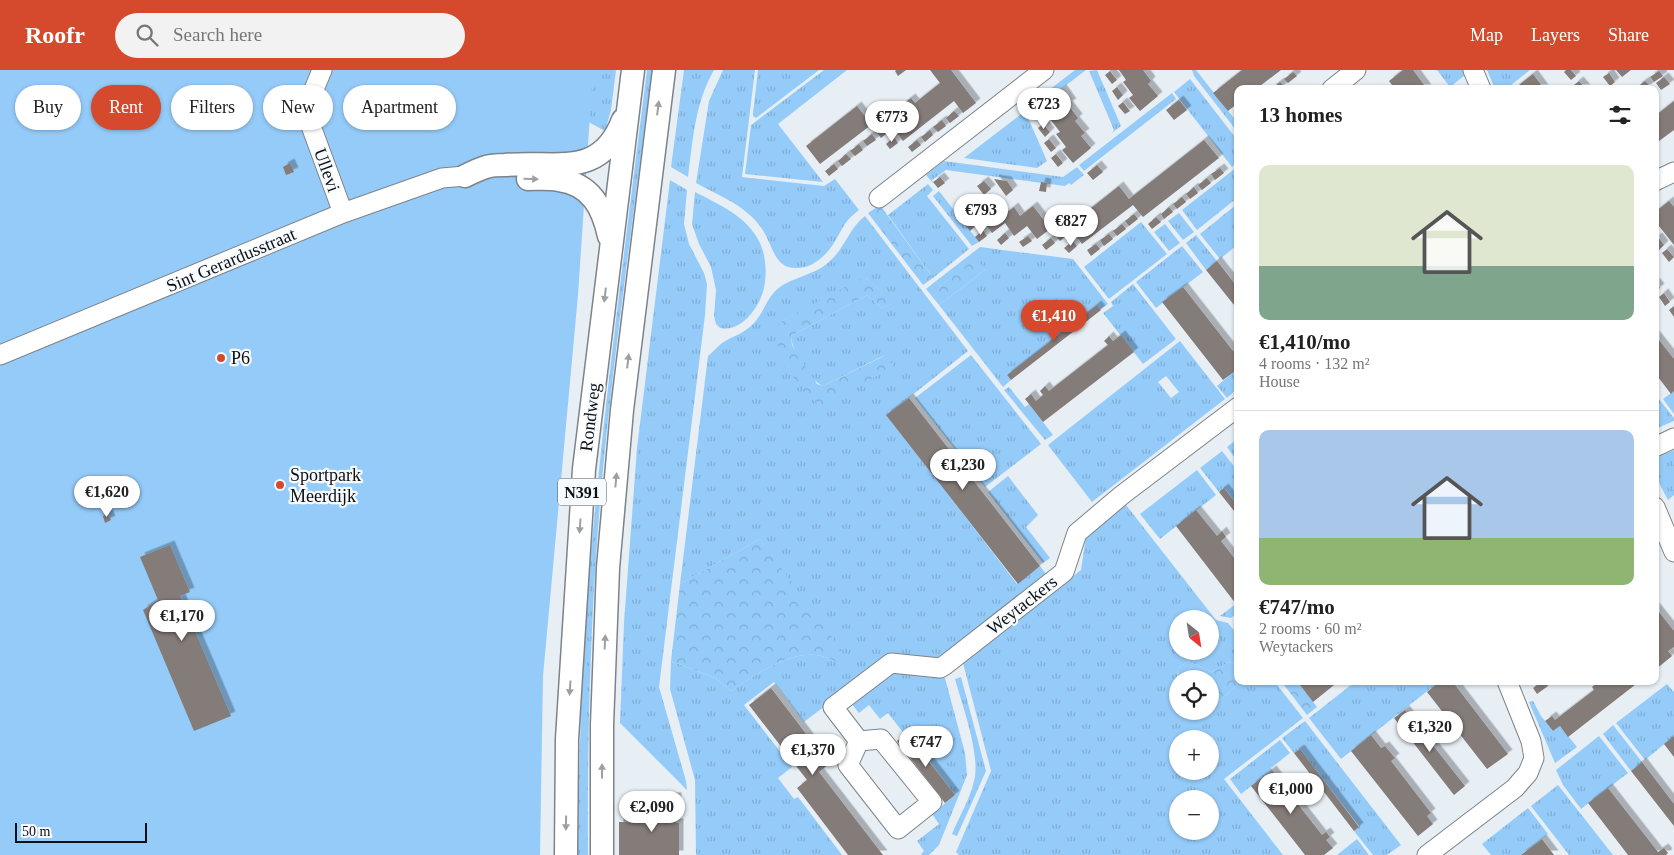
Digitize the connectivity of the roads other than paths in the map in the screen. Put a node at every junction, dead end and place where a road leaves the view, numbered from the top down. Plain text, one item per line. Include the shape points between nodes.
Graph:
1 (322, 70) edge
2 (633, 70) edge
3 (664, 70) edge
4 (1044, 70) edge
5 (1356, 70) edge
6 (1473, 70) edge
7 (1337, 85) edge
8 (1479, 85) edge
9 (629, 102) junction
10 (1674, 172) edge
11 (465, 176) junction
12 (1659, 179) edge
13 (879, 198) dead end
14 (343, 214) junction
15 (611, 247) junction
16 (0, 355) edge
17 (1234, 410) edge
18 (1674, 438) edge
19 (1659, 445) edge
20 (1659, 516) edge
21 (1674, 552) edge
22 (1509, 685) edge
23 (860, 741) junction
24 (566, 855) edge
25 (602, 855) edge
26 (1427, 855) edge

1 - 14 street, Ullevi via 310,99 311,126
2 - 9 main road, Rondweg / N391
25 -> 3 main road, Rondweg / N391 via 602,725 609,558 622,410
4 - 13 street
5 - 7 street
6 - 8 street
9 - 11 main road via 617,136 591,160 570,164 486,166
9 - 15 main road, Rondweg / N391
10 - 12 street
11 - 14 street, Sint Gerardusstraat via 442,178
11 -> 15 main road via 488,180 560,180 579,186 593,198 605,216
14 - 16 street, Sint Gerardusstraat
15 -> 24 main road, Rondweg / N391 via 584,469 567,739
17 - 23 street, Weytackers via 1077,533 1064,572 940,668 891,663 833,707
18 - 19 street
20 - 21 street
22 - 26 street via 1531,741 1534,758 1528,773 1515,788
23 - 23 street via 848,765 898,829 932,802 881,739

